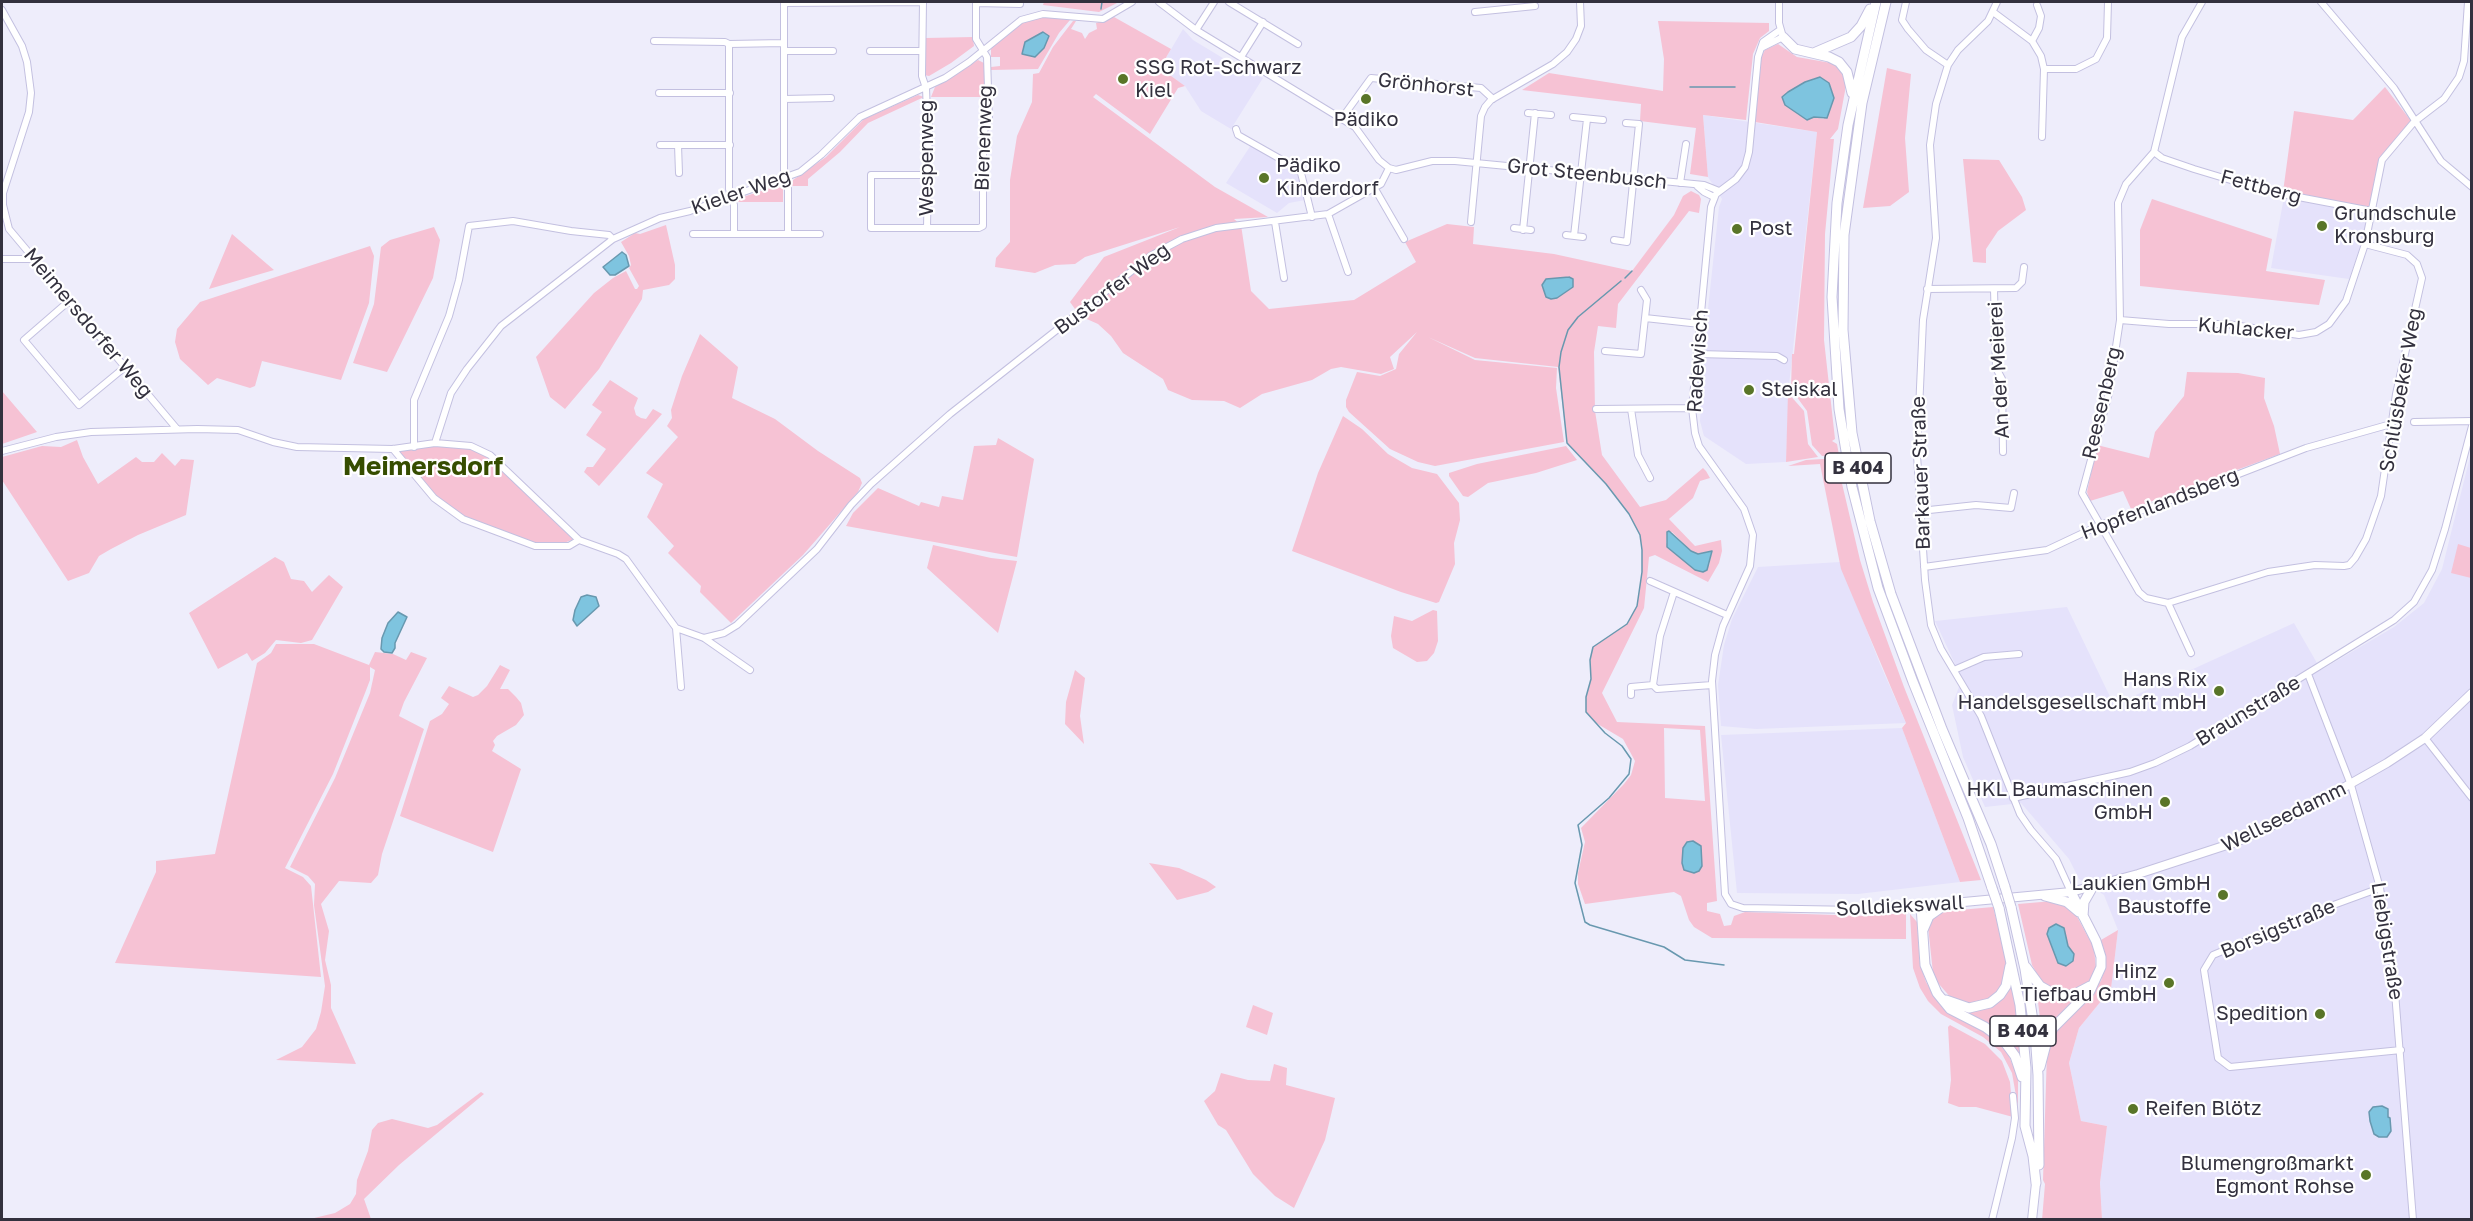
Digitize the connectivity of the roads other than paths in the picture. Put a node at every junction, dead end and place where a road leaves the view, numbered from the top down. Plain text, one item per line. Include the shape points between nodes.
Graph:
1 (784, 2) edge
2 (828, 2) edge
3 (923, 2) edge
4 (976, 2) edge
5 (1132, 2) edge
6 (1159, 2) edge
7 (1214, 2) edge
8 (1229, 2) edge
9 (1503, 2) edge
10 (1580, 2) edge
11 (1779, 2) edge
12 (1875, 2) edge
13 (1886, 2) edge
14 (1906, 2) edge
15 (1997, 2) edge
16 (2108, 2) edge
17 (2202, 2) edge
18 (2321, 2) edge
19 (2468, 2) edge
20 (852, 3) edge
21 (1020, 4) dead end
22 (2037, 5) dead end
23 (1534, 6) dead end
24 (1504, 9) junction
25 (2, 10) edge
26 (1475, 12) dead end
27 (1993, 12) junction
28 (1263, 22) junction
29 (1196, 30) junction
30 (1781, 34) junction
31 (654, 41) dead end
32 (2032, 41) junction
33 (784, 43) junction
34 (729, 44) junction
35 (1299, 44) dead end
36 (784, 51) junction
37 (833, 51) dead end
38 (870, 51) dead end
39 (922, 51) junction
40 (982, 51) junction
41 (1813, 53) junction
42 (1241, 57) junction
43 (1948, 65) junction
44 (2044, 69) junction
45 (926, 88) junction
46 (659, 93) dead end
47 (730, 93) junction
48 (831, 98) dead end
49 (784, 99) junction
50 (1493, 99) junction
51 (1852, 102) junction
52 (1551, 115) dead end
53 (1573, 117) dead end
54 (1342, 118) junction
55 (1587, 118) junction
56 (1604, 120) dead end
57 (2414, 122) junction
58 (1626, 123) dead end
59 (1236, 129) dead end
60 (2042, 137) dead end
61 (1686, 144) dead end
62 (660, 145) dead end
63 (678, 145) junction
64 (730, 145) junction
65 (2154, 152) junction
66 (1477, 163) junction
67 (1389, 168) junction
68 (1529, 168) junction
69 (678, 173) dead end
70 (1581, 173) junction
71 (929, 175) junction
72 (786, 177) junction
73 (1633, 178) junction
74 (1680, 183) junction
75 (2472, 187) edge
76 (1375, 189) junction
77 (1717, 194) junction
78 (731, 196) junction
79 (2372, 211) junction
80 (1328, 214) junction
81 (1312, 217) junction
82 (1275, 222) junction
83 (1471, 222) dead end
84 (927, 228) junction
85 (1514, 228) dead end
86 (1523, 230) junction
87 (1531, 231) dead end
88 (693, 234) dead end
89 (734, 234) junction
90 (788, 234) junction
91 (820, 234) dead end
92 (1566, 235) dead end
93 (1574, 236) junction
94 (1583, 237) dead end
95 (1404, 238) dead end
96 (613, 239) junction
97 (1614, 240) dead end
98 (2365, 244) junction
99 (2, 259) edge
100 (33, 259) junction
101 (2024, 267) dead end
102 (1348, 272) dead end
103 (1284, 278) dead end
104 (1927, 289) junction
105 (1994, 289) junction
106 (1641, 290) dead end
107 (69, 301) junction
108 (1645, 318) junction
109 (2120, 320) junction
110 (1700, 324) junction
111 (1605, 351) dead end
112 (1698, 354) junction
113 (1784, 360) dead end
114 (125, 367) junction
115 (1692, 408) junction
116 (1596, 409) dead end
117 (1631, 409) junction
118 (2414, 422) dead end
119 (2472, 423) edge
120 (2391, 424) junction
121 (177, 429) junction
122 (435, 443) junction
123 (414, 447) junction
124 (393, 449) junction
125 (2, 451) edge
126 (2003, 452) dead end
127 (1650, 478) dead end
128 (2013, 493) dead end
129 (1920, 511) junction
130 (2100, 525) junction
131 (579, 540) junction
132 (1924, 567) junction
133 (1650, 581) dead end
134 (1674, 592) junction
135 (2168, 603) junction
136 (1727, 615) junction
137 (676, 628) junction
138 (704, 638) junction
139 (2191, 653) dead end
140 (2019, 654) dead end
141 (750, 670) dead end
142 (1954, 670) junction
143 (2308, 674) junction
144 (1653, 685) junction
145 (1712, 685) junction
146 (681, 687) dead end
147 (2472, 693) edge
148 (1631, 695) dead end
149 (2425, 738) junction
150 (2351, 785) junction
151 (2013, 798) junction
152 (2472, 798) edge
153 (2092, 888) junction
154 (2380, 888) junction
155 (2071, 892) junction
156 (2045, 896) junction
157 (1731, 904) joint
158 (1946, 904) junction
159 (1921, 906) junction
160 (2083, 916) junction
161 (1923, 932) junction
162 (2008, 946) junction
163 (2024, 963) junction
164 (2096, 980) junction
165 (1937, 993) junction
166 (2401, 1050) junction
167 (2038, 1075) junction
168 (2025, 1088) junction
169 (2013, 1096) dead end
170 (2036, 1183) junction
171 (2033, 1217) edge
172 (1992, 1220) edge
173 (2413, 1220) edge

1 - 2 street
1 - 33 street
2 - 20 street
3 - 20 street
3 - 39 street, Wespenweg
4 - 21 street
4 - 40 street, Bienenweg via 976,39
5 - 40 street, Kieler Weg via 1103,19 1034,15 1021,20
6 - 29 street
7 - 29 street
8 - 28 street
9 - 24 street
10 - 50 street via 1581,26 1568,52
11 - 30 street
12 - 41 highway via 1854,35
12 - 51 highway, B 404
13 - 163 highway, B 404, bridge via 1862,103 1844,235 1843,330 1850,415 1870,521 1891,594 1991,844
14 - 43 street via 1902,20 1908,30 1926,50
15 - 27 street, Barkauer Straße
16 - 44 street via 2108,38 2096,59 2076,69
17 - 65 street, Reesenberg via 2182,37
18 - 57 street via 2394,88
19 - 57 street, Kuhlacker via 2464,61 2459,77 2444,99
22 - 32 street via 2041,16
23 - 24 street
24 - 26 street
25 - 100 street, Meimersdorfer Weg via 22,46 31,93 29,112 5,184 3,205 9,229
27 - 32 street
27 - 43 street, Barkauer Straße
28 - 35 street
28 - 42 street
29 - 42 street
30 - 41 highway via 1795,49
30 - 77 street via 1761,48 1757,62 1747,159 1736,179
31 - 34 street
32 - 44 street
33 - 34 street
33 - 36 street
34 - 47 street
36 - 37 street
36 - 49 street
38 - 39 street
39 - 45 street, Wespenweg
40 - 45 street, Kieler Weg
40 - 84 street, Bienenweg via 987,57 989,120 983,134 983,226
41 - 51 highway via 1833,58 1846,68
42 - 54 street
43 - 104 street, Barkauer Straße via 1930,146 1936,238
44 - 60 street
45 - 71 street, Wespenweg
45 - 72 street, Kieler Weg via 860,117 821,155 800,172
46 - 47 street
47 - 64 street
48 - 49 street
49 - 72 street
50 - 54 street, Grönhorst via 1481,88 1371,78
50 - 66 street via 1481,116
51 - 162 highway, B 404, bridge via 1840,176 1833,266 1835,369 1845,446 1860,525 1881,595 1968,818
52 - 68 street via 1532,113
53 - 55 street
54 - 67 street via 1361,132
55 - 56 street
55 - 70 street
57 - 75 street via 2441,161
57 - 79 street, Kuhlacker via 2382,160
58 - 73 street via 1639,124
59 - 81 street via 1238,135 1298,169
61 - 74 street
62 - 63 street
63 - 64 street
63 - 69 street
64 - 78 street
65 - 79 street, Fettberg via 2162,158 2267,191
65 - 109 street, Reesenberg via 2126,184 2118,202
66 - 67 street via 1441,160 1405,169
66 - 68 street, Grot Steenbusch
66 - 83 street
67 - 76 street, Bustorfer Weg
68 - 70 street, Grot Steenbusch
68 - 86 street
70 - 73 street, Grot Steenbusch
70 - 93 street
71 - 84 street, Wespenweg
71 - 84 street via 871,176 871,228
72 - 78 street, Kieler Weg
72 - 90 street
73 - 74 street, Grot Steenbusch
73 - 97 street via 1627,242
74 - 77 street, Grot Steenbusch via 1707,186
76 - 80 street, Bustorfer Weg
76 - 95 street
77 - 110 street, Radewisch via 1710,212
78 - 89 street
78 - 96 street, Kieler Weg via 660,218
79 - 98 street, Kuhlacker
80 - 81 street, Bustorfer Weg
80 - 102 street
81 - 82 street, Bustorfer Weg
82 - 103 street
82 - 138 street, Bustorfer Weg via 1199,232 1152,255 950,414 888,468 851,505 817,549 737,625
85 - 86 street
86 - 87 street
88 - 89 street
89 - 90 street
90 - 91 street
92 - 93 street
93 - 94 street
96 - 122 street, Kieler Weg via 501,326 451,393
96 - 123 street via 609,235 513,221 469,226 449,316 414,400
98 - 109 street, Kuhlacker via 2346,301 2330,324 2316,332 2299,335 2235,324
98 - 120 street, Schlüsbeker Weg via 2407,255 2417,264 2422,278
99 - 100 street
100 - 107 street, Meimersdorfer Weg
101 - 105 street via 2022,282 2016,288
104 - 105 street
104 - 129 street, Barkauer Straße via 1918,401
105 - 126 street, An der Meierei via 1995,368 2002,379
106 - 108 street via 1646,296
107 - 114 street, Meimersdorfer Weg
107 - 114 street via 24,340 79,405
108 - 110 street
108 - 111 street via 1645,354
109 - 130 street, Reesenberg via 2109,393 2082,493
110 - 112 street, Radewisch
112 - 113 street via 1777,356
112 - 115 street, Radewisch
114 - 121 street, Meimersdorfer Weg
115 - 117 street
115 - 136 street, Radewisch via 1699,446 1741,504 1752,530 1749,571
116 - 117 street
117 - 127 street via 1638,455
118 - 119 street
119 - 143 street, Braunstraße via 2437,554 2424,587 2414,602 2385,626
120 - 130 street, Hopfenlandsberg via 2313,445
120 - 135 street, Schlüsbeker Weg via 2379,505 2366,539 2349,566 2315,565 2268,572
121 - 124 street via 238,430 297,447
121 - 125 street via 91,432
122 - 123 street
122 - 131 street via 471,446 490,455
123 - 124 street
124 - 131 street via 434,498 464,519 535,546 569,546
128 - 129 street via 2012,508 1976,505
129 - 132 street, Barkauer Straße
130 - 132 street, Hopfenlandsberg via 2047,550
130 - 135 street, Reesenberg via 2139,592 2146,598
131 - 137 street via 626,559
132 - 142 street, Barkauer Straße via 1931,625
133 - 134 street
134 - 136 street
134 - 144 street via 1659,636
135 - 139 street
136 - 145 street, Radewisch via 1717,647
137 - 138 street
137 - 146 street
138 - 141 street
140 - 142 street via 1984,657
142 - 151 street, Barkauer Straße via 1981,716
143 - 150 street, Liebigstraße
143 - 151 street, Braunstraße via 2155,763
144 - 145 street via 1657,689
144 - 148 street via 1631,687
145 - 157 street, Radewisch via 1725,894
147 - 149 main road, Wellseedamm
149 - 150 main road, Wellseedamm
149 - 152 street
150 - 153 main road, Wellseedamm via 2236,842
150 - 154 street, Liebigstraße
151 - 155 street, Barkauer Straße via 2027,826 2058,863
153 - 155 main road, Wellseedamm
153 - 160 highway via 2084,902
154 - 166 street, Liebigstraße
154 - 166 street, Borsigstraße via 2213,955 2204,970 2218,1058 2230,1067
155 - 156 main road, Solldiekswall
155 - 160 highway
156 - 158 main road, Solldiekswall
156 - 160 highway via 2067,902
157 - 159 street, Solldiekswall via 1743,908 1858,910
158 - 159 main road, Solldiekswall
158 - 161 highway via 1929,916
159 - 161 highway
160 - 164 highway via 2100,957
161 - 165 highway via 1925,965
162 - 165 highway via 2010,970 2006,986 1990,1003 1964,1008
162 - 168 highway, B 404 via 2021,1016
163 - 164 highway via 2040,986 2056,995 2078,994
163 - 167 highway, B 404
164 - 167 highway via 2087,995 2053,1028
165 - 168 highway via 1950,1009 1991,1031 2007,1045 2018,1062
166 - 173 street, Liebigstraße
167 - 170 highway, B 404
168 - 170 highway, B 404 via 2025,1126
169 - 172 street via 2012,1138
170 - 171 main road, B 404

